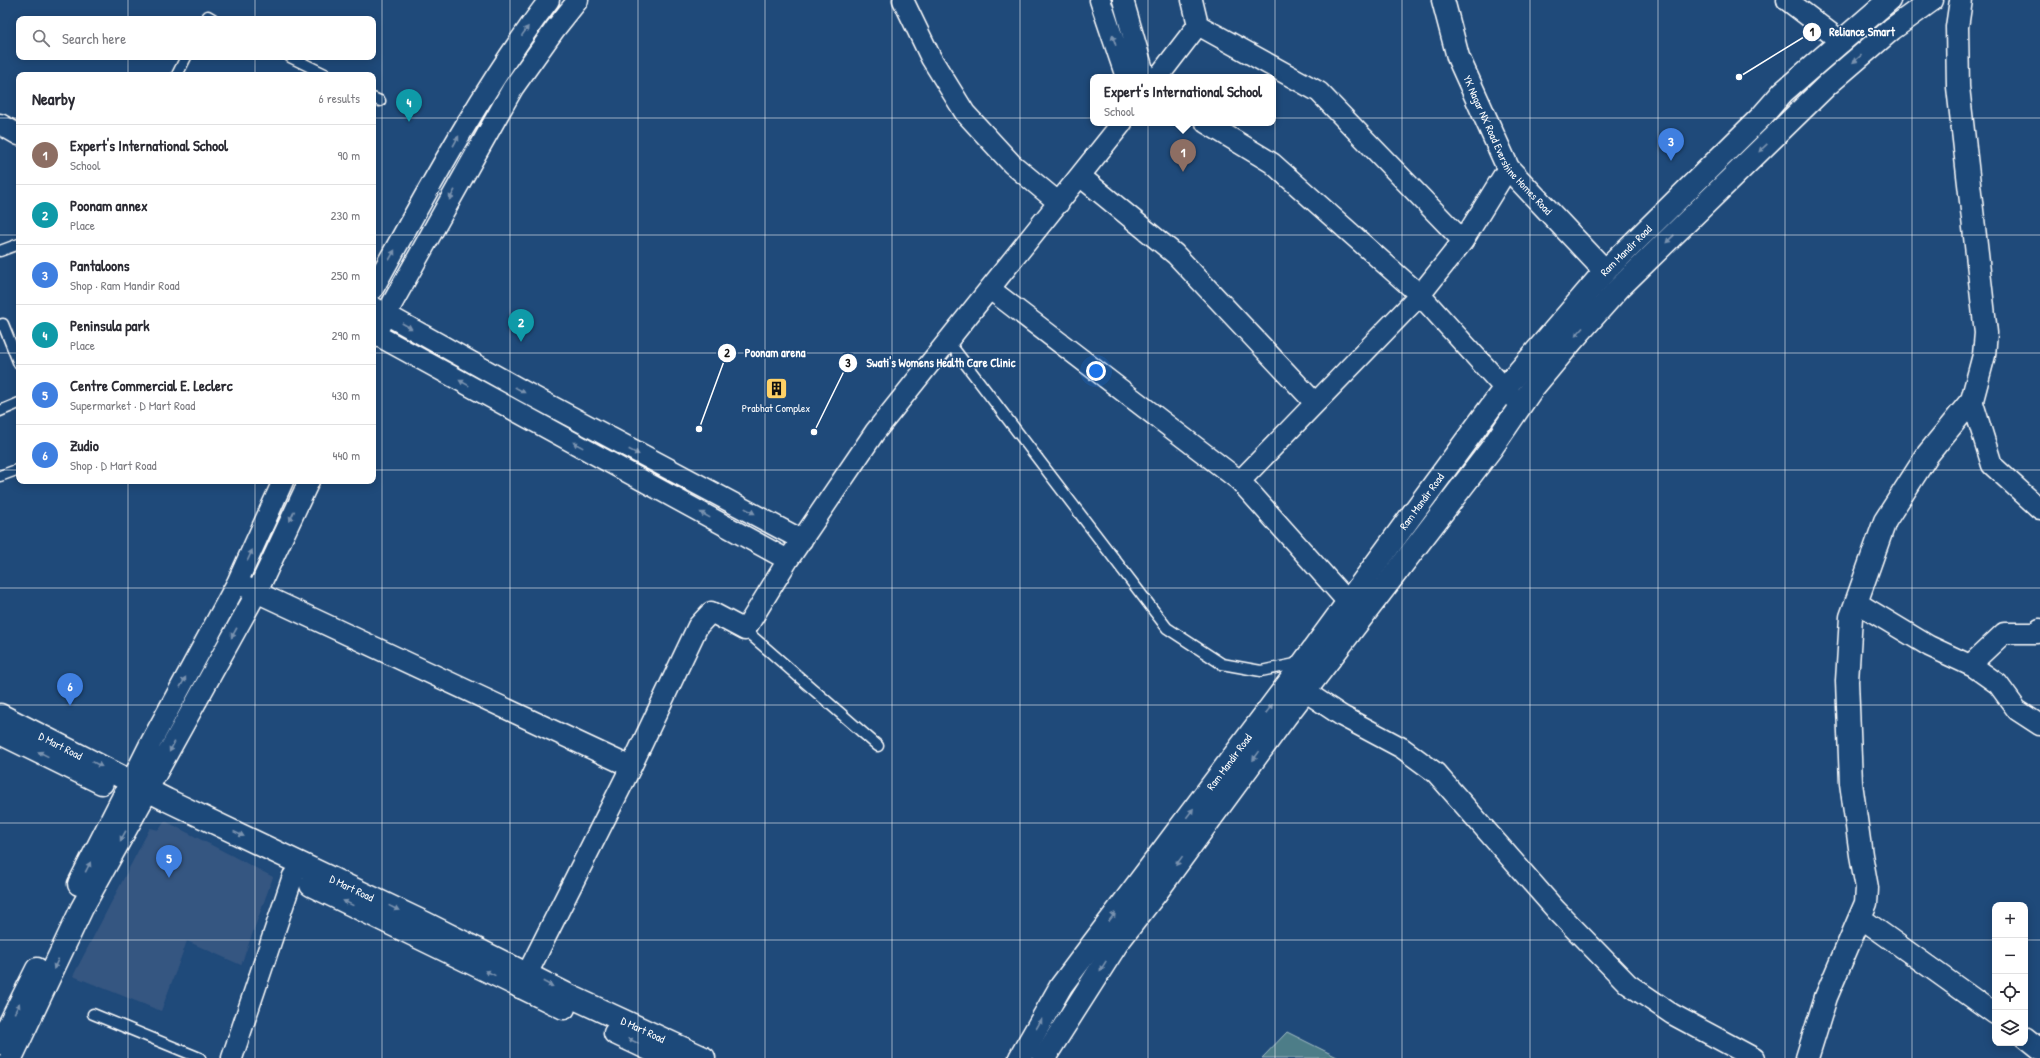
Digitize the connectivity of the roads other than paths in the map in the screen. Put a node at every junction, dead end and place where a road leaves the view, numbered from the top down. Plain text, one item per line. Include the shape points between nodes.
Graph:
1 (549, 0) edge
2 (903, 0) edge
3 (1100, 0) edge
4 (1123, 0) edge
5 (1192, 0) edge
6 (1443, 0) edge
7 (1787, 0) edge
8 (1889, 0) edge
9 (1932, 0) edge
10 (1950, 0) edge
11 (1961, 0) edge
12 (569, 3) edge
13 (1198, 25) junction
14 (1957, 27) junction
15 (1842, 42) junction
16 (184, 60) edge
17 (296, 60) edge
18 (178, 72) edge
19 (321, 72) edge
20 (1125, 74) edge
21 (1144, 74) edge
22 (1160, 74) edge
23 (0, 124) edge
24 (1120, 126) edge
25 (1211, 126) edge
26 (16, 133) edge
27 (1508, 168) junction
28 (1080, 176) junction
29 (1058, 203) junction
30 (1463, 241) junction
31 (16, 245) edge
32 (0, 251) edge
33 (1605, 271) junction
34 (376, 284) edge
35 (990, 289) junction
36 (1420, 295) junction
37 (379, 310) edge
38 (0, 325) edge
39 (376, 326) edge
40 (376, 337) edge
41 (948, 341) junction
42 (16, 356) edge
43 (1504, 389) junction
44 (1972, 400) junction
45 (1314, 403) junction
46 (16, 405) edge
47 (1521, 406) junction
48 (0, 411) edge
49 (16, 470) edge
50 (0, 476) edge
51 (1240, 481) junction
52 (282, 484) edge
53 (307, 484) edge
54 (2040, 509) edge
55 (802, 540) junction
56 (788, 560) junction
57 (237, 583) junction
58 (257, 592) junction
59 (1347, 601) junction
60 (1856, 602) junction
61 (1365, 615) junction
62 (2040, 629) edge
63 (745, 630) junction
64 (1302, 663) junction
65 (1970, 665) junction
66 (1298, 686) junction
67 (0, 714) edge
68 (2040, 725) edge
69 (0, 733) edge
70 (878, 746) dead end
71 (631, 767) junction
72 (136, 792) junction
73 (292, 876) junction
74 (71, 915) junction
75 (1861, 918) junction
76 (524, 980) junction
77 (1992, 1012) edge
78 (93, 1014) dead end
79 (2028, 1039) edge
80 (0, 1043) edge
81 (2040, 1049) edge
82 (11, 1058) edge
83 (200, 1058) edge
84 (232, 1058) edge
85 (668, 1058) edge
86 (704, 1058) edge
87 (1020, 1058) edge
88 (1044, 1058) edge
89 (1753, 1058) edge
90 (1807, 1058) edge

34 -> 1 street via 470,117 526,30
2 - 29 street via 930,58 966,113 1012,164
20 -> 3 street
4 - 21 street
5 - 13 street
6 - 27 street, YK Nagar NX Road Evershine Homes Road via 1458,57
7 - 15 street
8 - 15 street, Ram Mandir Road
9 -> 47 street via 1892,29 1827,85 1619,288 1532,389
10 - 14 street
11 - 14 street
12 -> 37 street via 513,88
13 - 22 street
13 - 30 street via 1319,92
14 - 44 street via 1961,118 1986,333 1984,355
15 - 33 street, Ram Mandir Road via 1783,92 1761,117
16 - 18 lane
17 - 19 lane
23 - 26 street
24 - 28 street
25 - 36 street via 1272,163
27 - 30 street
27 - 33 street, YK Nagar NX Road Evershine Homes Road
28 - 29 street
28 - 45 street via 1175,254
29 - 35 street
30 - 36 street
31 - 32 lane
33 - 43 street, Ram Mandir Road
35 - 41 street
35 - 51 street
36 - 43 street
36 - 45 street
37 - 39 street
37 -> 55 street via 525,392
38 - 42 lane via 3,324
56 -> 40 street
41 - 55 street via 875,432
41 - 64 lane via 1167,628 1222,664 1261,671
43 - 47 street
43 - 59 street, Ram Mandir Road
44 - 54 street via 1992,466
44 - 60 street via 1928,454 1885,521
45 - 51 street
46 - 48 lane
47 - 61 street
49 - 50 lane
51 - 59 street
57 -> 52 street
53 -> 58 street
55 - 56 street
56 - 63 street
57 - 58 street
72 -> 57 street via 151,742
58 - 71 street
58 -> 72 street
59 - 61 street
59 - 64 street, Ram Mandir Road
60 - 65 street via 1929,646
60 - 75 street via 1851,617 1847,681 1851,783 1867,888
61 - 66 street
62 - 65 street via 2037,633 2004,633
63 - 70 lane
63 - 71 street via 711,612 698,626
64 - 66 street, Ram Mandir Road
65 - 68 street via 1998,684 2017,710
87 -> 66 street, Ram Mandir Road via 1060,986
66 -> 88 street via 1118,942
66 - 89 street via 1342,716 1402,748 1436,773 1556,910 1628,984 1672,1014
67 -> 72 street, D Mart Road
72 -> 69 street, D Mart Road
71 - 76 street
72 - 73 street, D Mart Road
72 - 74 street
72 -> 76 street, D Mart Road via 173,803 268,847
76 -> 73 street, D Mart Road
73 - 84 street
80 -> 74 street
74 -> 82 street
75 - 77 street
75 - 90 street via 1826,998
85 -> 76 street, D Mart Road
76 -> 86 street, D Mart Road via 572,997
78 - 83 lane
79 - 81 street

